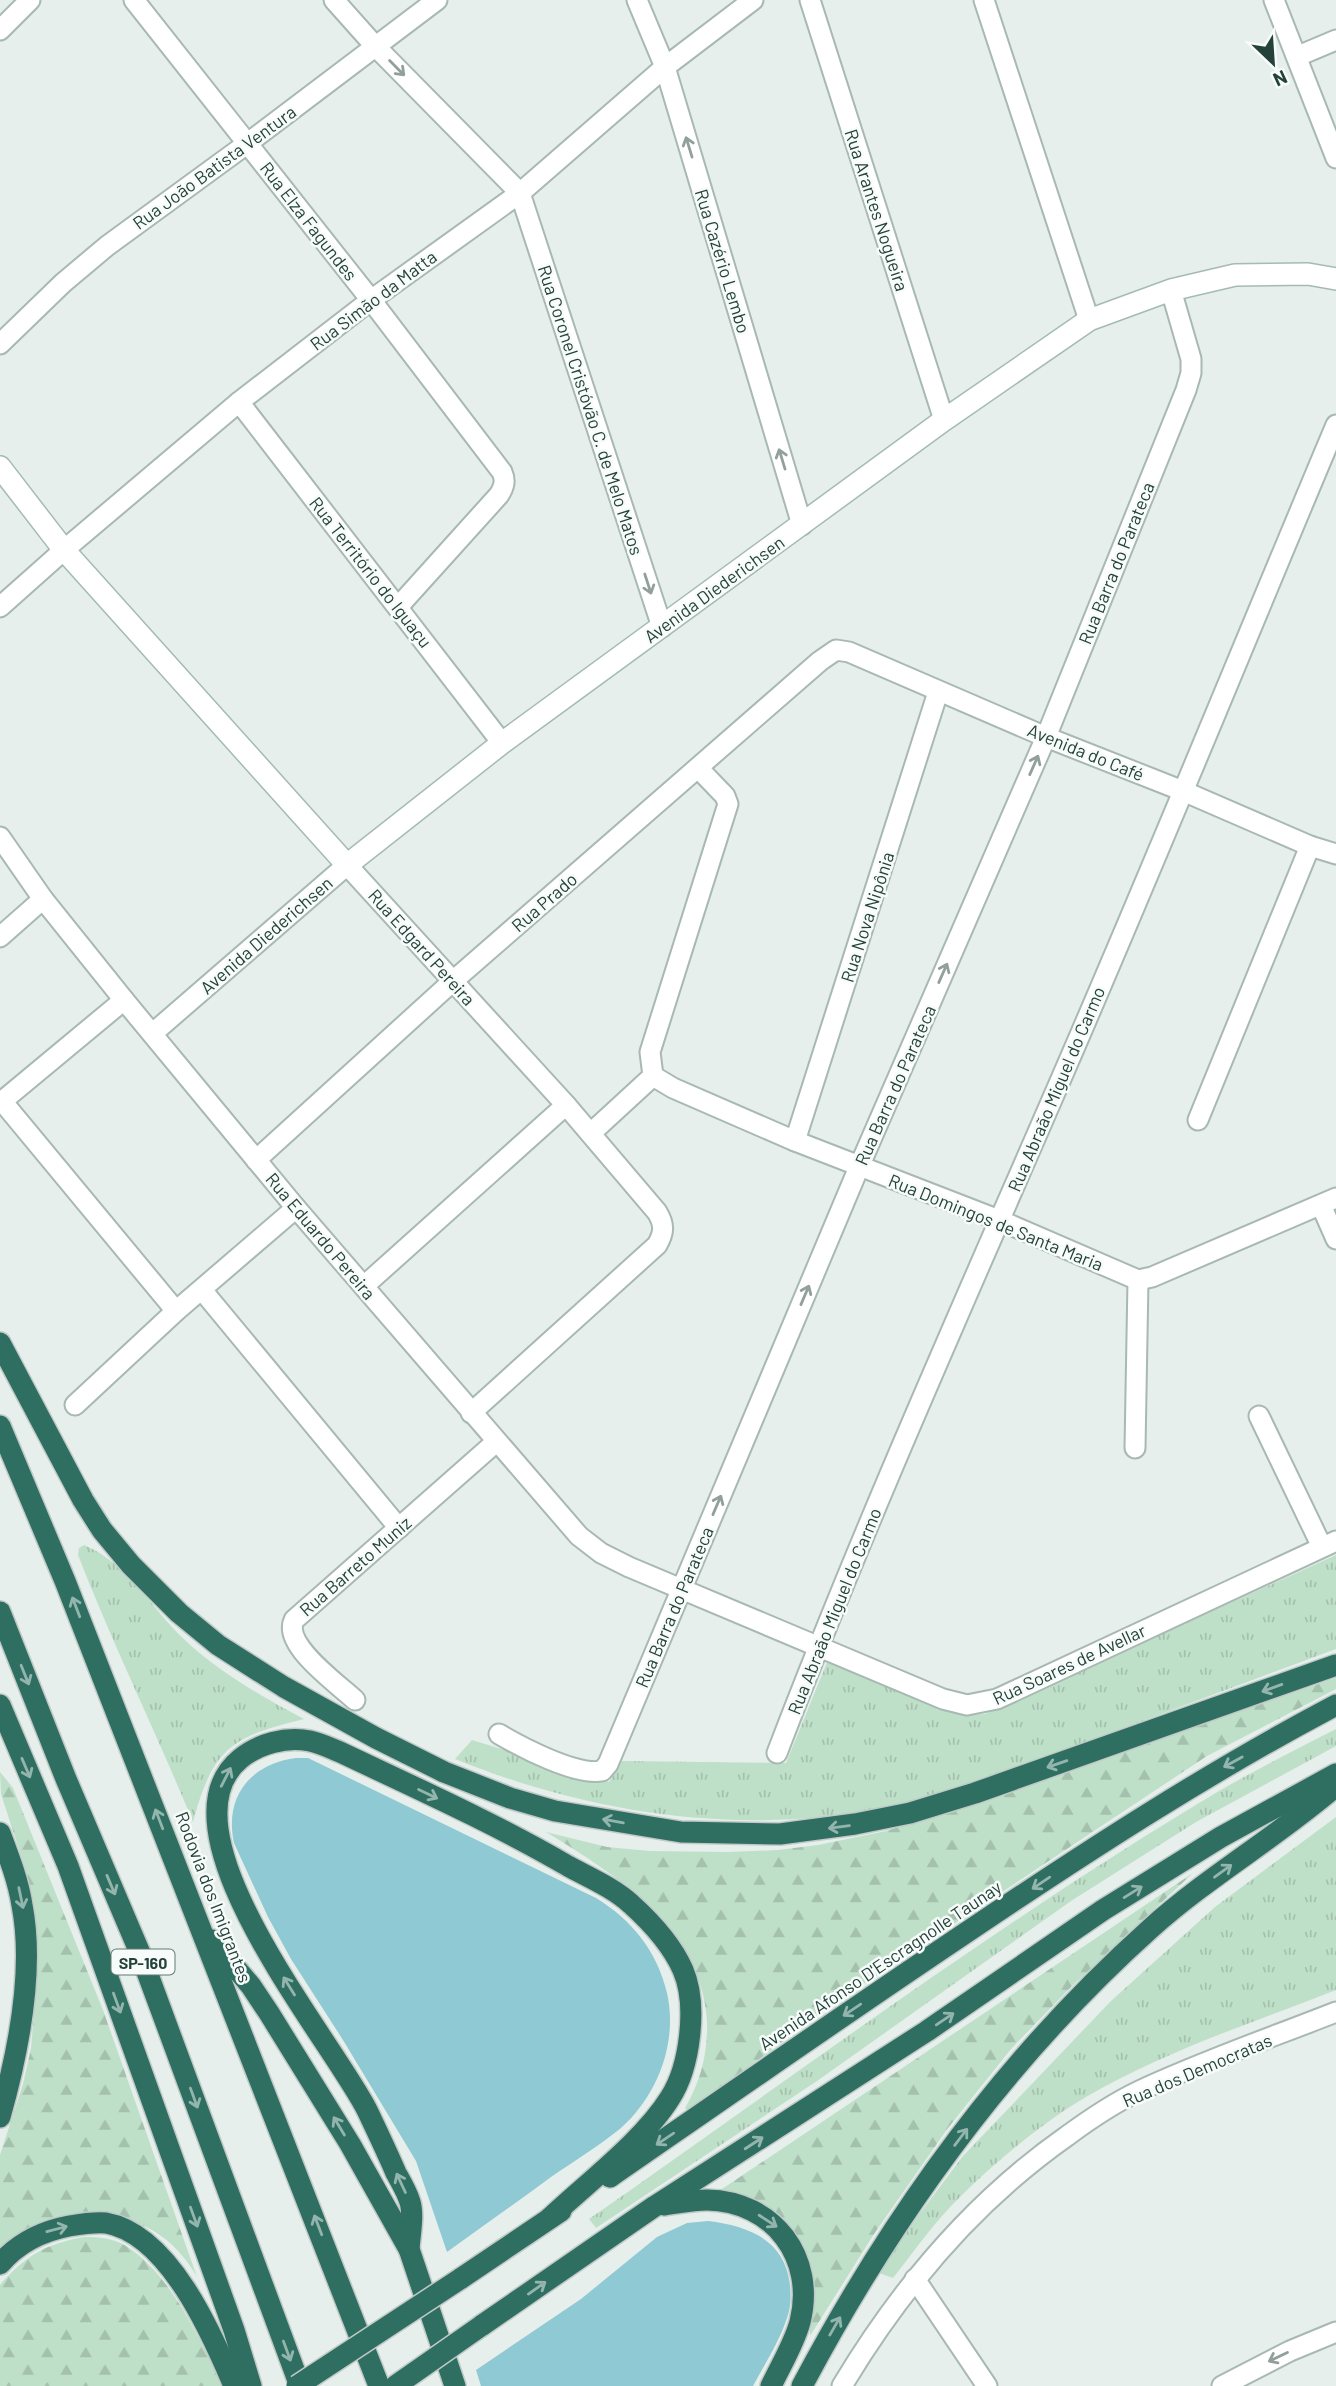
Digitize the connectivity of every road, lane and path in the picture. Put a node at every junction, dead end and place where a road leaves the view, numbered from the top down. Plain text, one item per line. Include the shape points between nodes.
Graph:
1 (30, 0) edge
2 (134, 0) edge
3 (334, 0) edge
4 (437, 0) edge
5 (636, 0) edge
6 (753, 0) edge
7 (810, 0) edge
8 (985, 0) edge
9 (1274, 0) edge
10 (0, 30) edge
11 (1336, 40) edge
12 (375, 46) junction
13 (1298, 56) junction
14 (665, 67) junction
15 (248, 144) junction
16 (1336, 158) edge
17 (520, 193) junction
18 (1336, 279) edge
19 (1171, 290) junction
20 (371, 300) junction
21 (1089, 320) junction
22 (0, 344) edge
23 (239, 402) junction
24 (944, 420) junction
25 (1336, 425) edge
26 (0, 467) edge
27 (802, 525) junction
28 (64, 550) junction
29 (0, 607) edge
30 (398, 607) junction
31 (662, 627) junction
32 (836, 650) joint
33 (939, 692) junction
34 (1046, 737) junction
35 (502, 743) junction
36 (698, 768) junction
37 (1183, 791) junction
38 (0, 837) edge
39 (1310, 846) junction
40 (1335, 856) edge
41 (347, 865) junction
42 (43, 899) junction
43 (0, 937) edge
44 (453, 981) junction
45 (124, 1000) junction
46 (153, 1033) junction
47 (653, 1076) junction
48 (1, 1102) edge
49 (566, 1105) junction
50 (1198, 1120) dead end
51 (591, 1133) junction
52 (795, 1142) junction
53 (256, 1160) junction
54 (859, 1167) junction
55 (1329, 1201) edge
56 (296, 1208) junction
57 (999, 1220) junction
58 (1336, 1239) edge
59 (1138, 1280) junction
60 (363, 1286) junction
61 (202, 1290) junction
62 (176, 1311) junction
63 (0, 1343) edge
64 (75, 1405) dead end
65 (471, 1413) junction
66 (1259, 1416) dead end
67 (0, 1426) edge
68 (496, 1442) junction
69 (1135, 1448) dead end
70 (399, 1528) junction
71 (1329, 1544) edge
72 (681, 1590) junction
73 (0, 1612) edge
74 (818, 1645) junction
75 (1336, 1665) edge
76 (355, 1700) dead end
77 (0, 1705) edge
78 (1336, 1705) edge
79 (499, 1734) dead end
80 (777, 1753) dead end
81 (1336, 1774) edge
82 (1336, 1786) edge
83 (0, 1833) edge
84 (201, 1928) junction
85 (1336, 2012) edge
86 (0, 2118) edge
87 (655, 2206) junction
88 (550, 2218) junction
89 (409, 2249) junction
90 (0, 2264) edge
91 (915, 2279) junction
92 (1336, 2332) edge
93 (234, 2386) edge
94 (251, 2386) edge
95 (299, 2386) edge
96 (379, 2386) edge
97 (395, 2386) edge
98 (455, 2386) edge
99 (771, 2386) edge
100 (802, 2386) edge
101 (842, 2386) edge
102 (987, 2386) edge
103 (1222, 2386) edge

1 - 10 street
2 - 15 street, Rua Elza Fagundes
3 - 12 street
4 - 12 street, Rua João Batista Ventura
5 - 14 street, Rua Cazério Lembo
6 - 14 street, Rua Simão da Matta
7 - 24 street, Rua Arantes Nogueira
8 - 21 street
9 - 13 street
11 - 13 street
12 - 15 street, Rua João Batista Ventura
12 -> 17 street
13 - 16 street
14 - 17 street, Rua Simão da Matta
27 -> 14 street, Rua Cazério Lembo
15 - 20 street, Rua Elza Fagundes
15 - 22 street, Rua João Batista Ventura via 107,246
17 - 20 street, Rua Simão da Matta
17 -> 31 street, Rua Coronel Cristóvão C. de Melo Matos
18 - 19 street, Avenida Diederichsen via 1308,274 1235,275
19 - 21 street, Avenida Diederichsen
19 - 34 street, Rua Barra do Parateca via 1191,373
20 - 23 street, Rua Simão da Matta
20 - 30 street, Rua Elza Fagundes via 505,479 499,495
21 - 24 street, Avenida Diederichsen
23 - 28 street, Rua Simão da Matta
23 - 30 street, Rua Território do Iguaçu
24 - 27 street, Avenida Diederichsen
25 - 37 street, Rua Abraão Miguel do Carmo
26 - 28 street, Rua Edgard Pereira
27 - 31 street, Avenida Diederichsen
28 - 29 street, Rua Simão da Matta
28 - 41 street, Rua Edgard Pereira
30 - 35 street, Rua Território do Iguaçu
31 - 35 street, Avenida Diederichsen
32 - 33 street, Avenida do Café
32 - 36 street, Rua Prado
33 - 34 street, Avenida do Café
33 - 52 street, Rua Nova Nipônia
34 - 37 street, Avenida do Café
54 -> 34 street, Rua Barra do Parateca
35 - 41 street, Avenida Diederichsen
36 - 44 street, Rua Prado
36 - 47 street via 728,804 650,1052
37 - 39 street, Avenida do Café
37 - 57 street, Rua Abraão Miguel do Carmo
38 - 42 street, Rua Eduardo Pereira
39 - 40 street, Avenida do Café
39 - 50 street
41 - 44 street, Rua Edgard Pereira
41 - 46 street, Avenida Diederichsen
42 - 43 street
42 - 45 street, Rua Eduardo Pereira
44 - 49 street, Rua Edgard Pereira
44 - 53 street, Rua Prado
45 - 46 street, Rua Eduardo Pereira
45 - 48 street
46 - 53 street, Rua Eduardo Pereira
47 - 51 street
47 - 52 street, Rua Domingos de Santa Maria
48 - 62 street
49 - 51 street, Rua Edgard Pereira
49 - 60 street
51 - 65 street, Rua Edgard Pereira via 657,1213 664,1228 662,1237
52 - 54 street, Rua Domingos de Santa Maria
53 - 56 street, Rua Eduardo Pereira
54 - 57 street, Rua Domingos de Santa Maria
72 -> 54 street, Rua Barra do Parateca
55 - 58 street
55 - 59 street
56 - 60 street, Rua Eduardo Pereira
56 - 61 street
57 - 59 street, Rua Domingos de Santa Maria
57 - 74 street, Rua Abraão Miguel do Carmo
59 - 69 street
60 - 65 street, Rua Eduardo Pereira
61 - 62 street
61 - 70 street
62 - 64 street
75 -> 63 highway via 975,1793 855,1824 780,1834 693,1833 555,1811 455,1776 376,1738 218,1645 179,1613 102,1530
65 - 68 street, Rua Eduardo Pereira
66 - 71 street
84 -> 67 highway, Rodovia dos Imigrantes
68 - 70 street, Rua Barreto Muniz
68 - 72 street, Rua Eduardo Pereira via 579,1536 601,1553
70 - 76 street, Rua Barreto Muniz via 299,1613 292,1624 305,1654
71 - 74 street, Rua Soares de Avellar via 980,1704 943,1699
72 - 74 street, Rua Soares de Avellar
72 - 79 street, Rua Barra do Parateca via 602,1771 584,1770 530,1751
73 -> 95 highway, SP-160 via 140,1953
74 - 80 street, Rua Abraão Miguel do Carmo
77 -> 94 highway via 68,1866
78 -> 88 highway, Avenida Afonso D'Escragnolle Taunay via 1214,1772 1104,1841
87 -> 81 highway via 927,2031 1103,1910 1221,1837
100 -> 82 highway via 880,2249 994,2093 1064,2012 1193,1892 1298,1819
83 -> 86 highway via 17,1880 25,1937 21,2017
89 -> 84 highway via 270,2013
96 -> 84 highway, Rodovia dos Imigrantes
85 - 91 street, Rua dos Democratas via 1137,2092 1088,2120 1007,2181
97 -> 87 highway, bridge
87 -> 99 highway via 709,2200 741,2206 783,2232 802,2272 803,2292 800,2321
89 -> 88 highway via 411,2204 366,2108 254,1929 219,1840 221,1786 231,1767 250,1750 277,1741 309,1741 340,1752 556,1859 629,1901 669,1945 684,1972 689,1997 687,2056 680,2079 653,2122
88 - 95 highway, Avenida Afonso D'Escragnolle Taunay, bridge
89 - 98 highway
90 -> 93 highway via 26,2242 53,2229 107,2224 132,2233 160,2256 185,2287
91 - 101 street, Rua dos Democratas via 873,2334
91 - 102 street
92 -> 103 street

